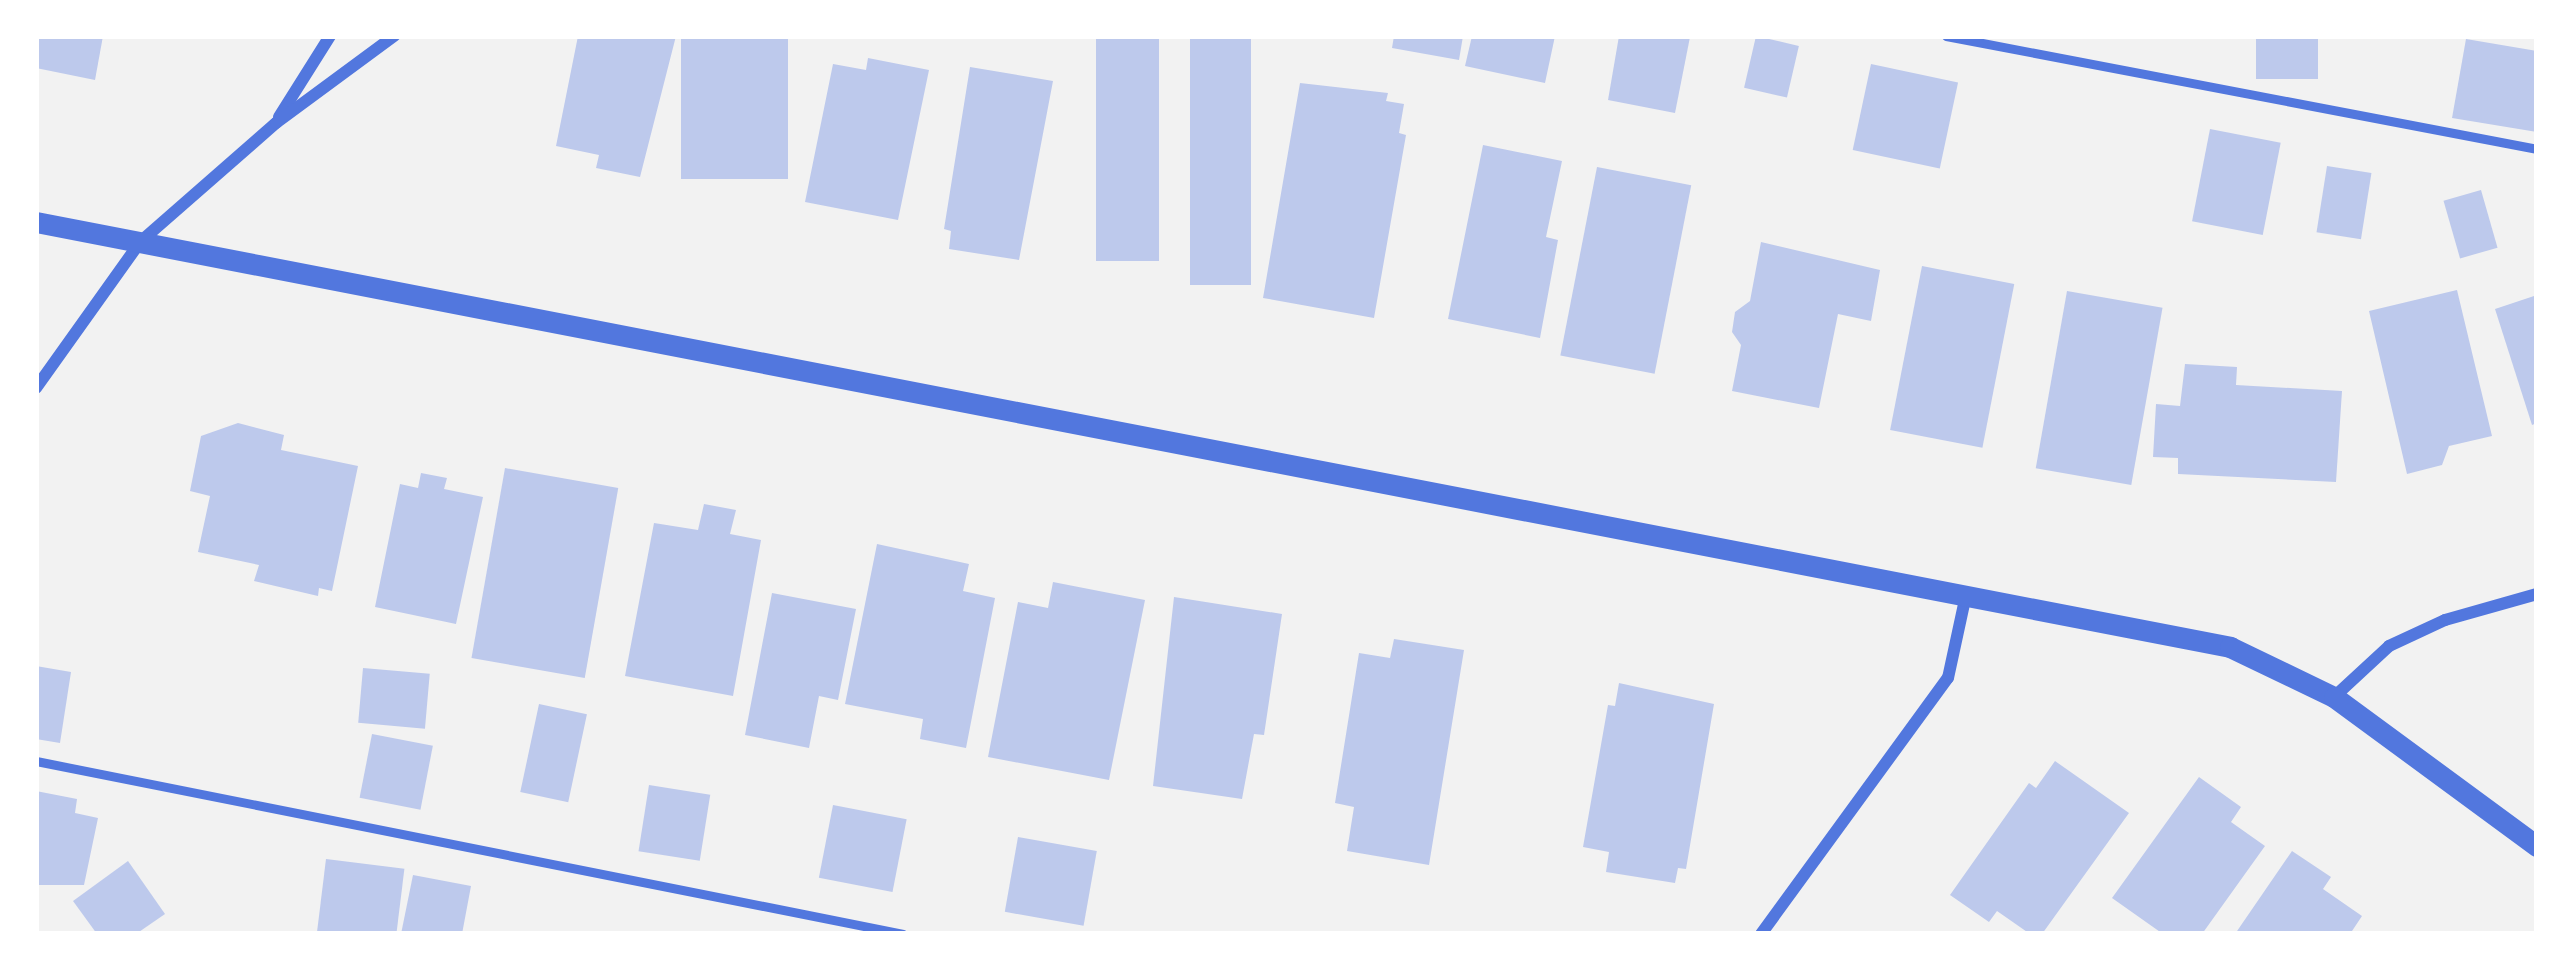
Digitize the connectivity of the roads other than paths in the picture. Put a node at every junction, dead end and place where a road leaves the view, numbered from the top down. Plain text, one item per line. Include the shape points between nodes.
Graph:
1 (330, 36) edge
2 (394, 36) edge
3 (1946, 36) edge
4 (276, 123) junction
5 (2537, 149) edge
6 (36, 222) edge
7 (140, 242) junction
8 (36, 388) edge
9 (2537, 593) edge
10 (1966, 595) junction
11 (2334, 697) junction
12 (36, 761) edge
13 (2537, 846) edge
14 (903, 934) edge
15 (1761, 934) edge

1 - 4 street
2 - 4 street
3 - 5 lane
4 - 7 street
6 - 7 street
7 - 8 street
7 - 10 street
9 - 11 street via 2389,646
10 - 11 street via 2230,647
10 - 15 street via 1948,678
11 - 13 street
12 - 14 lane

